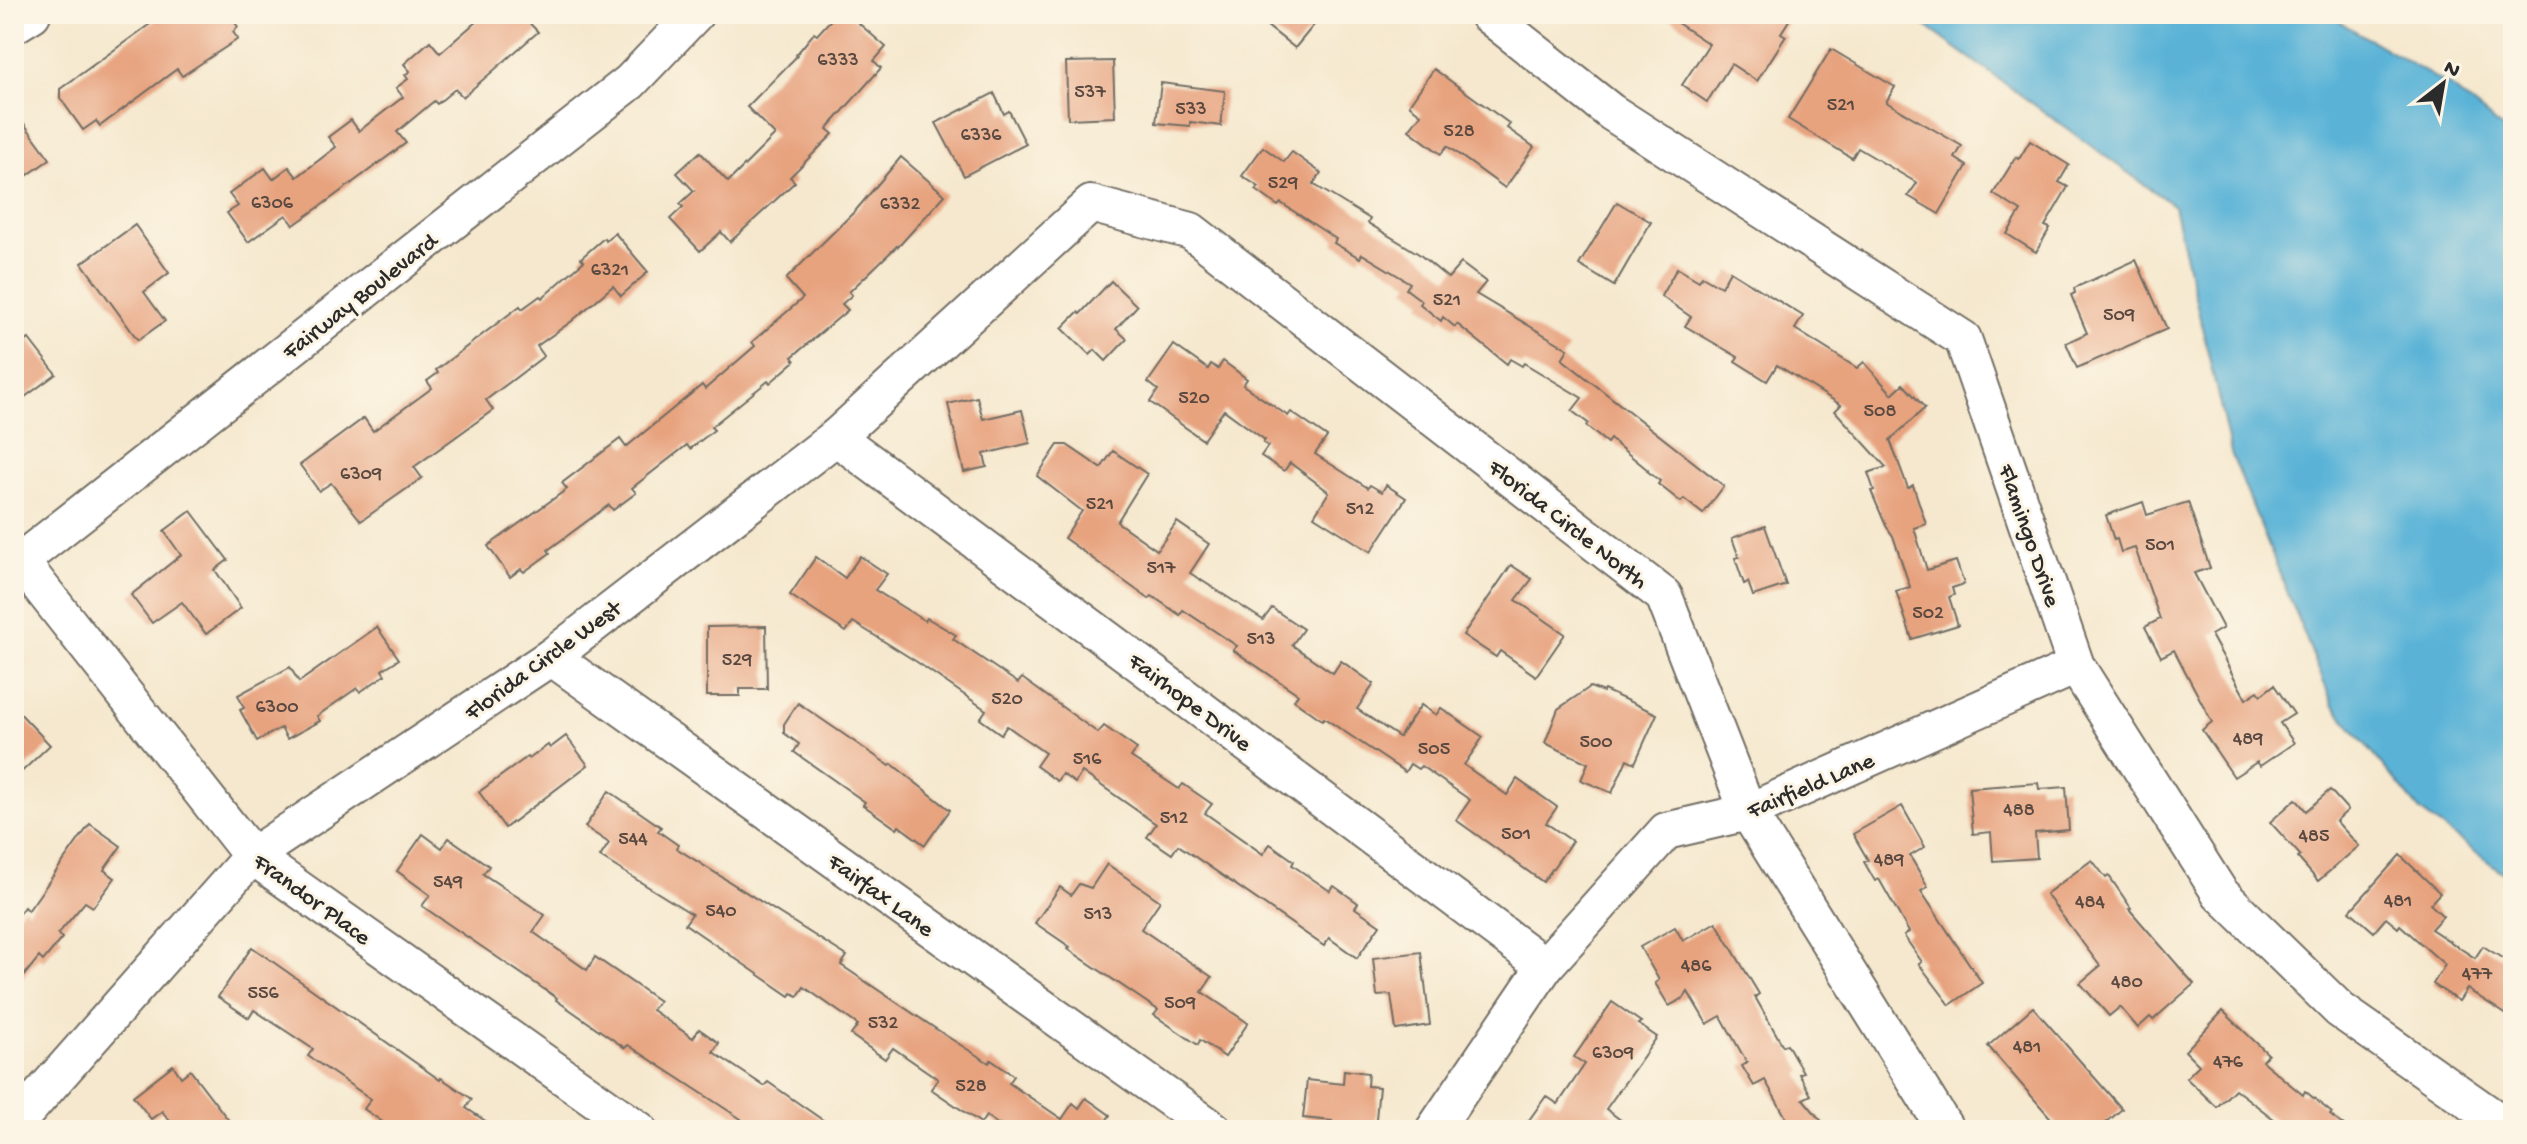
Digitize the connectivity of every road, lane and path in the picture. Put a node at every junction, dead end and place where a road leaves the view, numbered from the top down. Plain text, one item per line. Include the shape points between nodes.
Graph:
1 (32, 14) edge
2 (695, 14) edge
3 (1487, 14) edge
4 (14, 25) edge
5 (1091, 204) joint
6 (836, 437) junction
7 (17, 564) edge
8 (551, 657) junction
9 (2076, 666) junction
10 (1748, 812) junction
11 (252, 856) junction
12 (1545, 966) junction
13 (29, 1125) edge
14 (639, 1130) edge
15 (1214, 1130) edge
16 (1434, 1130) edge
17 (1946, 1130) edge
18 (2511, 1130) edge

1 - 4 street
2 - 7 street, Fairway Boulevard via 630,82
3 - 9 street, Flamingo Drive via 1611,112 1963,339
5 - 6 street, Florida Circle West
5 - 10 street, Florida Circle North via 1191,231 1664,596
6 - 8 street, Florida Circle West
6 - 12 street, Fairhope Drive
7 - 11 street, Frandor Place
8 - 11 street, Florida Circle West
8 - 15 street, Fairfax Lane
9 - 10 street, Fairfield Lane
9 - 18 street, Flamingo Drive via 2220,893 2340,1010
10 - 12 street, Fairfield Lane via 1666,831
10 - 17 street, Florida Circle North
11 - 13 street, Florida Circle West
11 - 14 street, Frandor Place
12 - 16 street, Fairfield Lane

